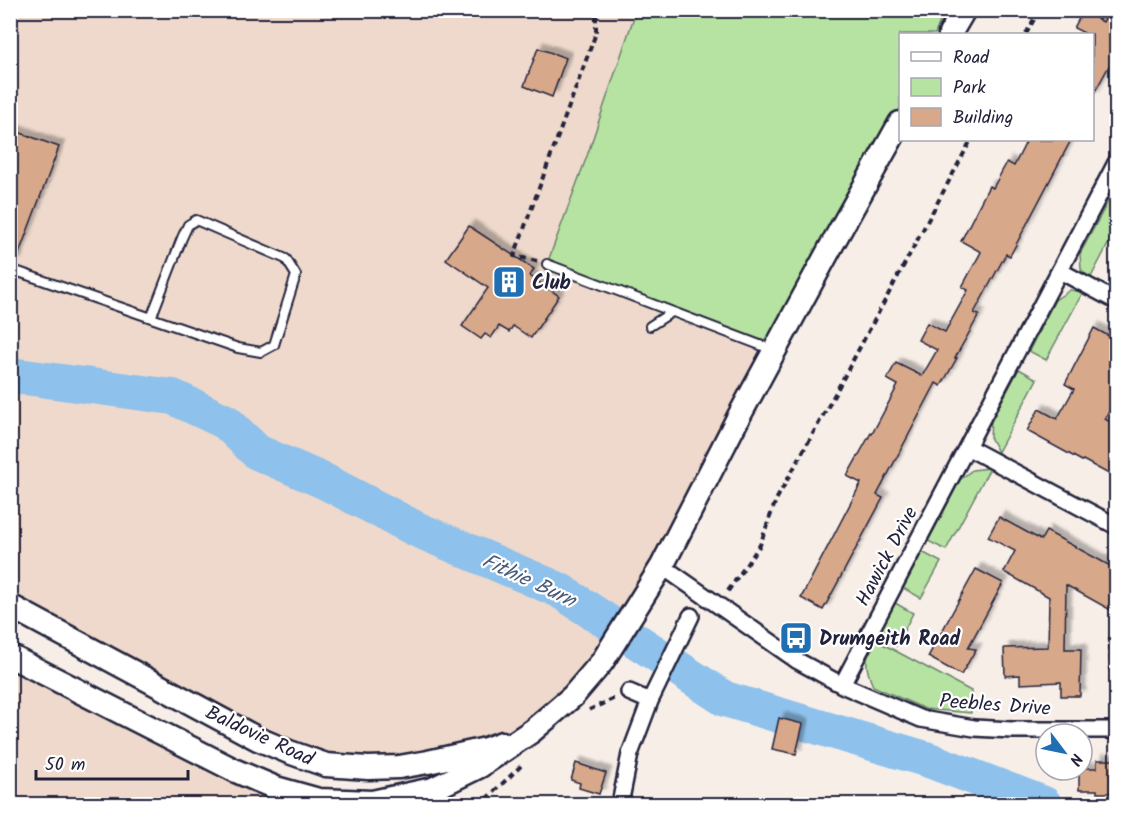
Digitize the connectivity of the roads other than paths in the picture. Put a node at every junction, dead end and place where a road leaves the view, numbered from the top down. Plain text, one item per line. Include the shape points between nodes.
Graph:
1 (964, 10) edge
2 (951, 33) edge
3 (899, 125) edge
4 (1116, 163) edge
5 (547, 264) road end
6 (10, 269) edge
7 (1059, 271) junction
8 (1116, 302) edge
9 (672, 312) junction
10 (151, 318) junction
11 (650, 326) dead end
12 (775, 350) junction
13 (967, 447) junction
14 (1116, 526) edge
15 (662, 566) junction
16 (10, 606) edge
17 (691, 616) dead end
18 (10, 656) edge
19 (842, 685) junction
20 (629, 692) dead end
21 (650, 701) junction
22 (1115, 729) edge
23 (532, 731) junction
24 (428, 762) junction
25 (436, 797) edge
26 (620, 804) edge

1 - 2 main road
3 - 12 main road
4 - 7 street, Hawick Drive
5 - 9 lane
6 - 10 lane
7 - 8 street
7 - 13 street, Hawick Drive
9 - 11 lane
9 - 12 lane
10 - 10 lane via 261,352 274,345 296,275 286,260 196,220 188,225 182,238
12 - 15 main road
13 - 14 street
13 - 19 street, Hawick Drive
15 - 19 street via 798,661
15 - 23 main road via 602,662 573,696
16 - 24 main road, Baldovie Road via 258,739 290,752 326,765 368,768
17 - 21 street
18 - 25 main road, Baldovie Road via 276,788 319,800 372,802
19 - 22 street, Peebles Drive via 921,719 974,728
20 - 21 street
21 - 26 street via 630,753
23 - 24 main road, Baldovie Road via 486,749
23 - 25 main road, Baldovie Road
24 - 25 main road

